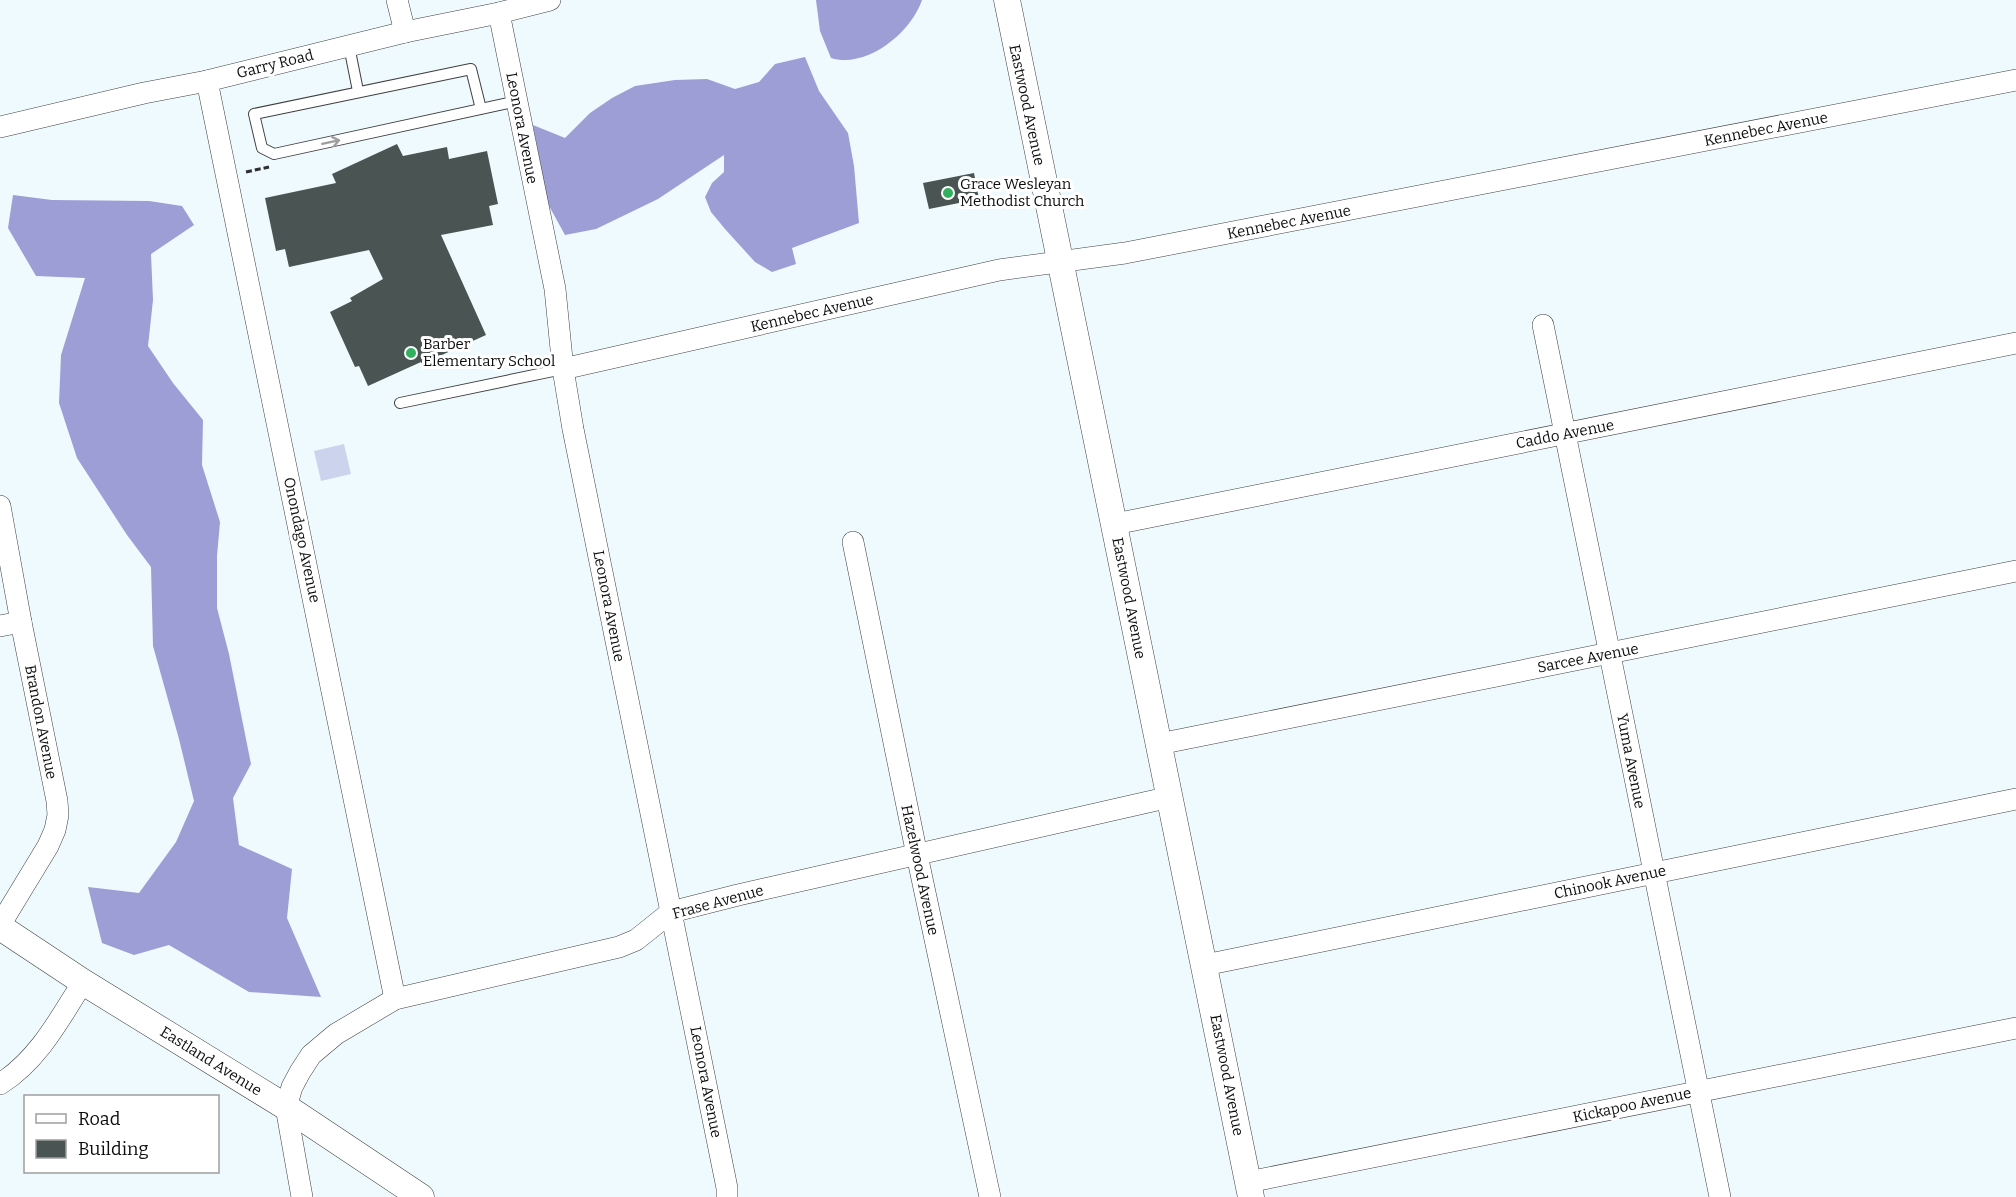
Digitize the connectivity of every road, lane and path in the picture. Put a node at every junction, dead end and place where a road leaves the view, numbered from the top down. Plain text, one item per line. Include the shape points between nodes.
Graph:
1 (397, 0) edge
2 (550, 0) edge
3 (1006, 0) edge
4 (499, 13) junction
5 (405, 32) junction
6 (349, 46) junction
7 (2016, 80) edge
8 (207, 81) junction
9 (358, 91) junction
10 (516, 101) junction
11 (481, 109) junction
12 (0, 127) edge
13 (255, 171) dead end
14 (244, 173) dead end
15 (1061, 262) junction
16 (1543, 325) dead end
17 (2016, 343) edge
18 (563, 369) junction
19 (400, 403) dead end
20 (1565, 434) junction
21 (0, 506) edge
22 (1115, 524) junction
23 (853, 542) dead end
24 (2016, 571) edge
25 (10, 624) edge
26 (1610, 654) junction
27 (1159, 744) junction
28 (1170, 797) junction
29 (2016, 799) edge
30 (917, 855) junction
31 (1654, 872) junction
32 (671, 912) junction
33 (0, 926) edge
34 (1205, 965) junction
35 (83, 982) junction
36 (395, 999) junction
37 (2016, 1028) edge
38 (0, 1084) edge
39 (1699, 1091) junction
40 (286, 1107) junction
41 (1249, 1190) edge
42 (302, 1197) edge
43 (421, 1197) edge
44 (728, 1197) edge
45 (990, 1197) edge
46 (1720, 1197) edge

1 - 5 street
2 - 4 street, Garry Road
3 - 15 street, Eastwood Avenue
4 - 5 street, Garry Road
4 - 10 street, Leonora Avenue
5 - 6 street, Garry Road
6 - 8 street, Garry Road
6 - 9 lane
7 - 15 street, Kennebec Avenue via 1125,253
8 - 12 street, Garry Road
8 - 36 street, Onondago Avenue
9 - 11 lane via 471,69
9 -> 11 lane via 254,114 262,148 274,154
10 - 11 lane
10 - 18 street, Leonora Avenue via 555,289
13 - 14 path
15 - 18 street, Kennebec Avenue via 999,270
15 - 22 street, Eastwood Avenue
16 - 20 street, Yuma Avenue
17 - 20 street, Caddo Avenue
18 - 19 lane
18 - 32 street, Leonora Avenue
20 - 22 street, Caddo Avenue
20 - 26 street, Yuma Avenue
21 - 25 street, Brandon Avenue
22 - 27 street, Eastwood Avenue
23 - 30 street, Hazelwood Avenue
24 - 26 street, Sarcee Avenue
25 - 33 street, Brandon Avenue via 53,779 58,815 48,846
26 - 27 street, Sarcee Avenue
26 - 31 street, Yuma Avenue
27 - 28 street, Eastwood Avenue
28 - 30 street, Frase Avenue
28 - 34 street, Eastwood Avenue
29 - 31 street, Chinook Avenue
30 - 32 street, Frase Avenue
30 - 45 street, Hazelwood Avenue
31 - 34 street, Chinook Avenue
31 - 39 street, Yuma Avenue
32 - 36 street, Frase Avenue via 636,940 619,947
32 - 44 street, Leonora Avenue
33 - 35 street, Eastland Avenue
34 - 41 street, Eastwood Avenue
35 - 38 street via 37,1052
35 - 40 street, Eastland Avenue
36 - 40 street, Frase Avenue via 348,1025 311,1055 292,1087
37 - 39 street, Kickapoo Avenue
39 - 41 street, Kickapoo Avenue
39 - 46 street, Yuma Avenue
40 - 42 street
40 - 43 street, Eastland Avenue

